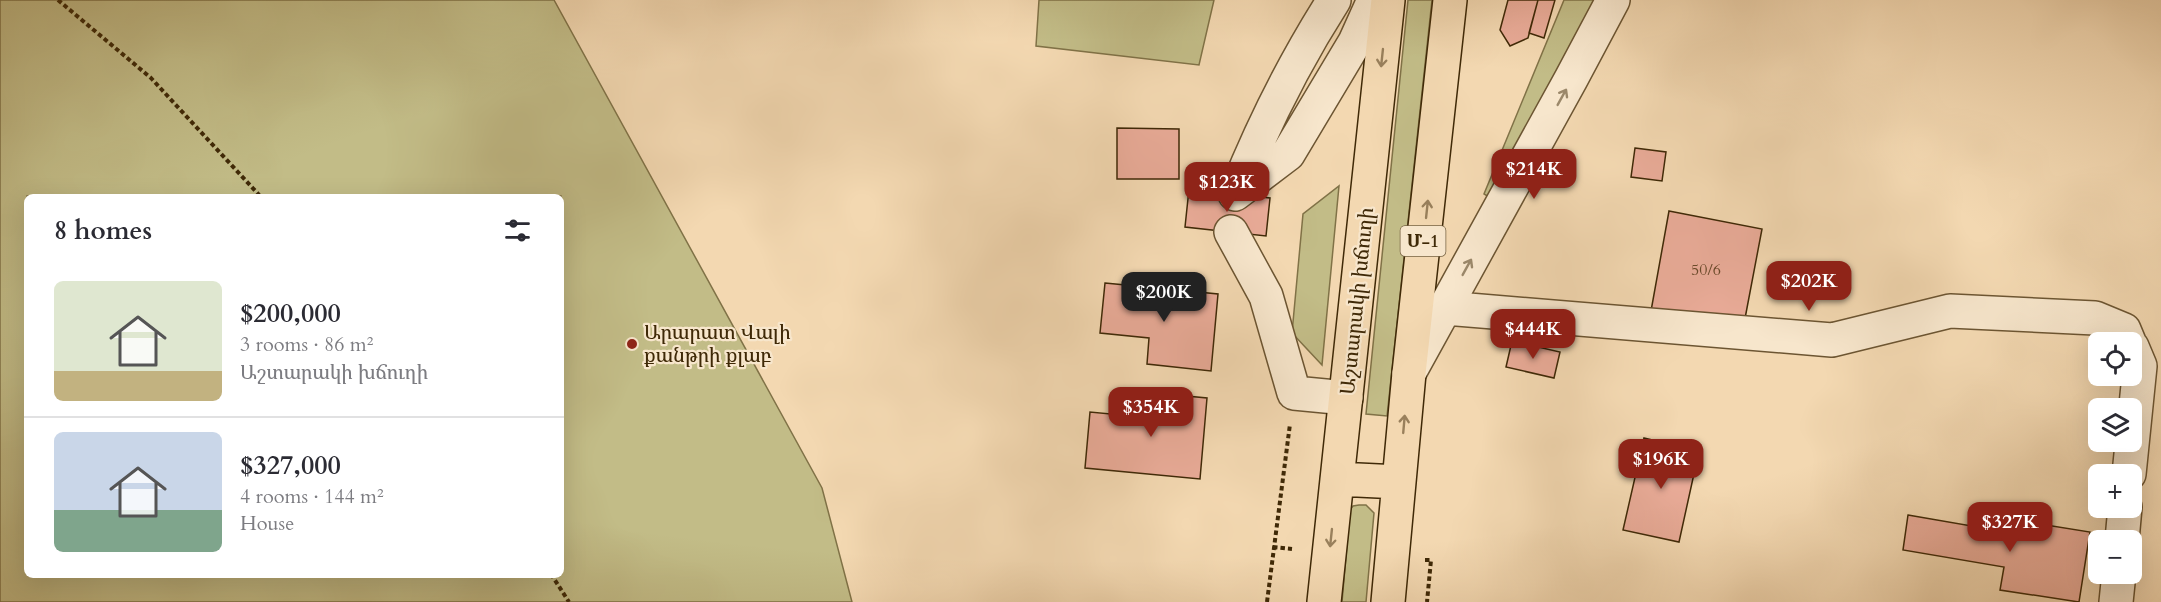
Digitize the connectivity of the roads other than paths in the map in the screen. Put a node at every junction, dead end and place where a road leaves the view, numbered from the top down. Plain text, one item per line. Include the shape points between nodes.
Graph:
1 (1334, 0) edge
2 (1374, 0) edge
3 (1388, 0) edge
4 (1450, 0) edge
5 (1612, 5) edge
6 (1231, 232) dead end
7 (1445, 308) junction
8 (2125, 332) edge
9 (1408, 374) junction
10 (2138, 386) edge
11 (1346, 398) junction
12 (2130, 464) edge
13 (1337, 479) junction
14 (1399, 482) junction
15 (2118, 584) edge
16 (1324, 602) edge
17 (1388, 602) edge
18 (2116, 602) edge

1 - 2 street via 1272,109 1235,194 1288,154 1355,42
3 -> 11 highway, Աշտարակի խճուղի
9 -> 4 highway, Մ-1
7 -> 5 street
6 - 11 street via 1266,296 1294,393
7 - 8 street via 1832,340 1950,311 2095,318
7 - 9 street
14 -> 9 highway, Մ-1
10 - 12 street
11 - 13 highway, Աշտարակի խճուղի
13 - 14 highway
13 -> 16 highway, Աշտարակի խճուղի
14 - 17 highway, Մ-1
15 - 18 street

